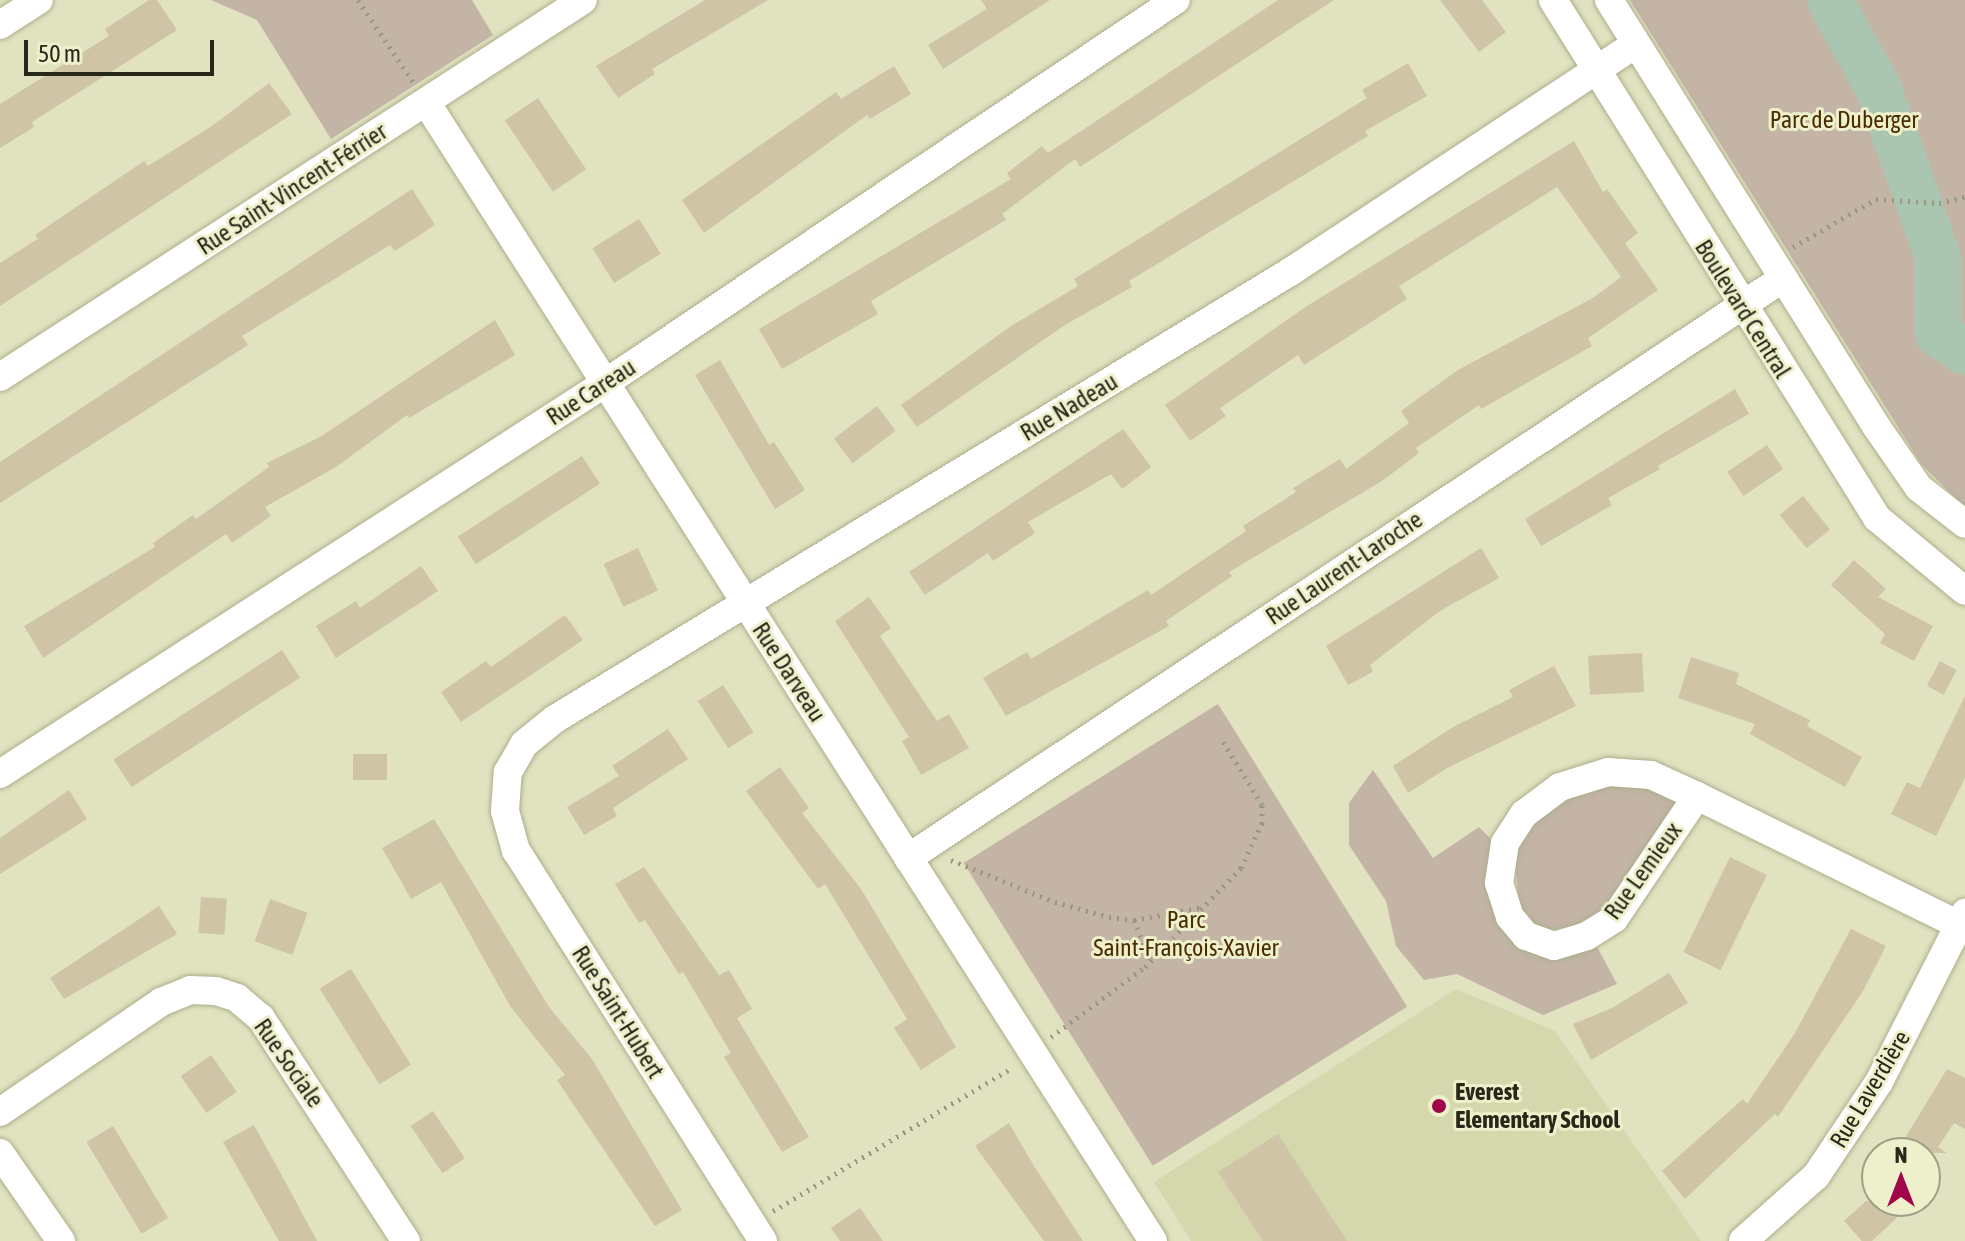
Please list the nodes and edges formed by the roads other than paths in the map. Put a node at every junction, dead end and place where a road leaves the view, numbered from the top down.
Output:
1 (39, 0) edge
2 (583, 0) edge
3 (1176, 0) edge
4 (1553, 0) edge
5 (1609, 0) edge
6 (0, 25) edge
7 (1636, 44) junction
8 (1595, 71) junction
9 (426, 102) junction
10 (1782, 266) junction
11 (1741, 306) junction
12 (0, 377) edge
13 (607, 382) junction
14 (1965, 524) edge
15 (1965, 591) edge
16 (746, 605) junction
17 (508, 772) joint
18 (0, 774) edge
19 (1697, 796) junction
20 (914, 855) junction
21 (1963, 922) edge
22 (0, 1112) edge
23 (0, 1153) edge
24 (758, 1232) edge
25 (61, 1241) edge
26 (406, 1241) edge
27 (1153, 1241) edge
28 (1743, 1241) edge

1 - 6 street
2 - 9 street, Rue Saint-Vincent-Férrier
3 - 13 street, Rue Careau
4 - 8 street, Boulevard Central
5 - 7 street, Boulevard Central
7 - 8 street, Rue Nadeau
7 - 10 street, Boulevard Central
8 - 11 street, Boulevard Central
8 - 16 street, Rue Nadeau
9 - 12 street, Rue Saint-Vincent-Férrier
9 - 13 street, Rue Darveau
10 - 11 street, Rue Laurent-Laroche
10 - 14 street, Boulevard Central
11 - 15 street, Boulevard Central
11 - 20 street, Rue Laurent-Laroche
13 - 16 street, Rue Darveau
13 - 18 street, Rue Careau
16 - 17 street, Rue Nadeau
16 - 20 street, Rue Darveau
17 - 24 street, Rue Saint-Hubert
19 - 19 street, Rue Lemieux
19 - 21 street, Rue Lemieux
20 - 27 street, Rue Darveau
21 - 28 street, Rue Laverdière
22 - 26 street, Rue Sociale
23 - 25 street

